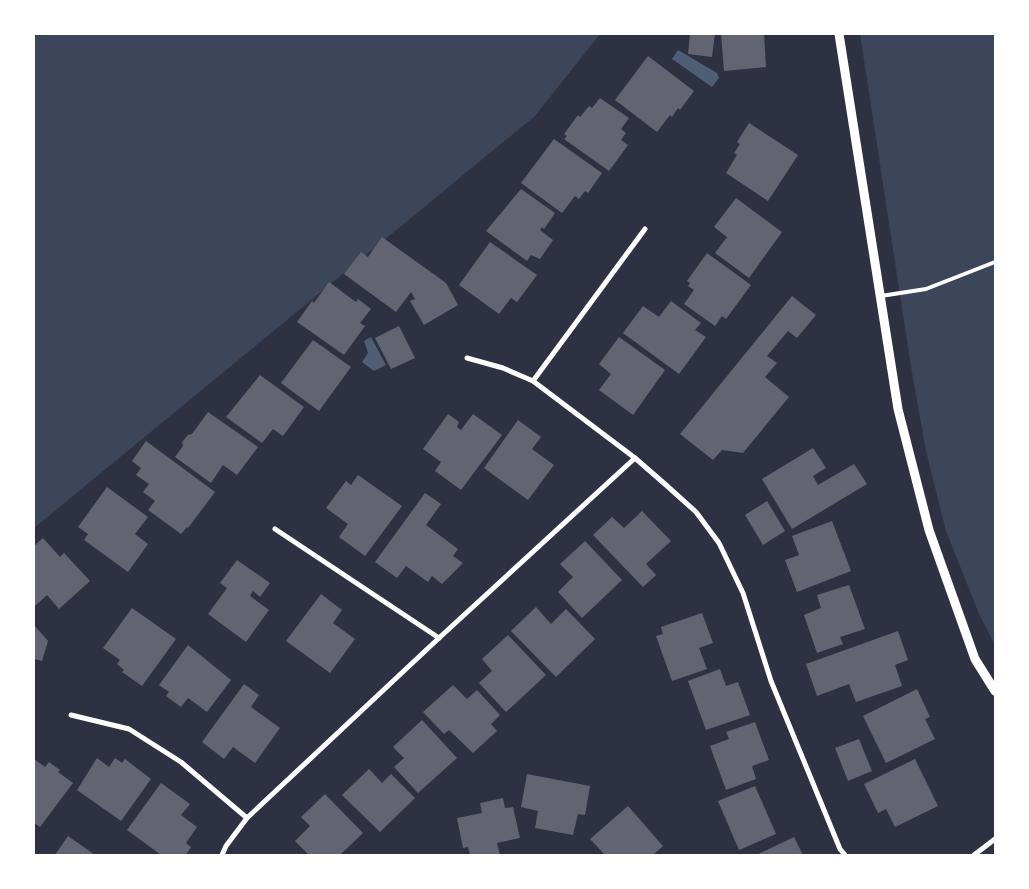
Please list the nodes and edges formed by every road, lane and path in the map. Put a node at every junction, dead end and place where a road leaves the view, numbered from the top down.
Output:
1 (839, 34) edge
2 (645, 228) dead end
3 (995, 262) edge
4 (881, 296) junction
5 (466, 358) dead end
6 (533, 381) junction
7 (636, 458) junction
8 (276, 529) dead end
9 (438, 638) junction
10 (995, 691) edge
11 (71, 715) dead end
12 (248, 818) junction
13 (995, 840) edge
14 (222, 855) edge
15 (845, 855) edge
16 (974, 855) edge

1 - 4 street
2 - 6 street
3 - 4 lane
4 - 10 street
5 - 6 street
6 - 7 street
7 - 9 street
7 - 15 street
8 - 9 street
9 - 12 street
11 - 12 street
12 - 14 street
13 - 16 street

